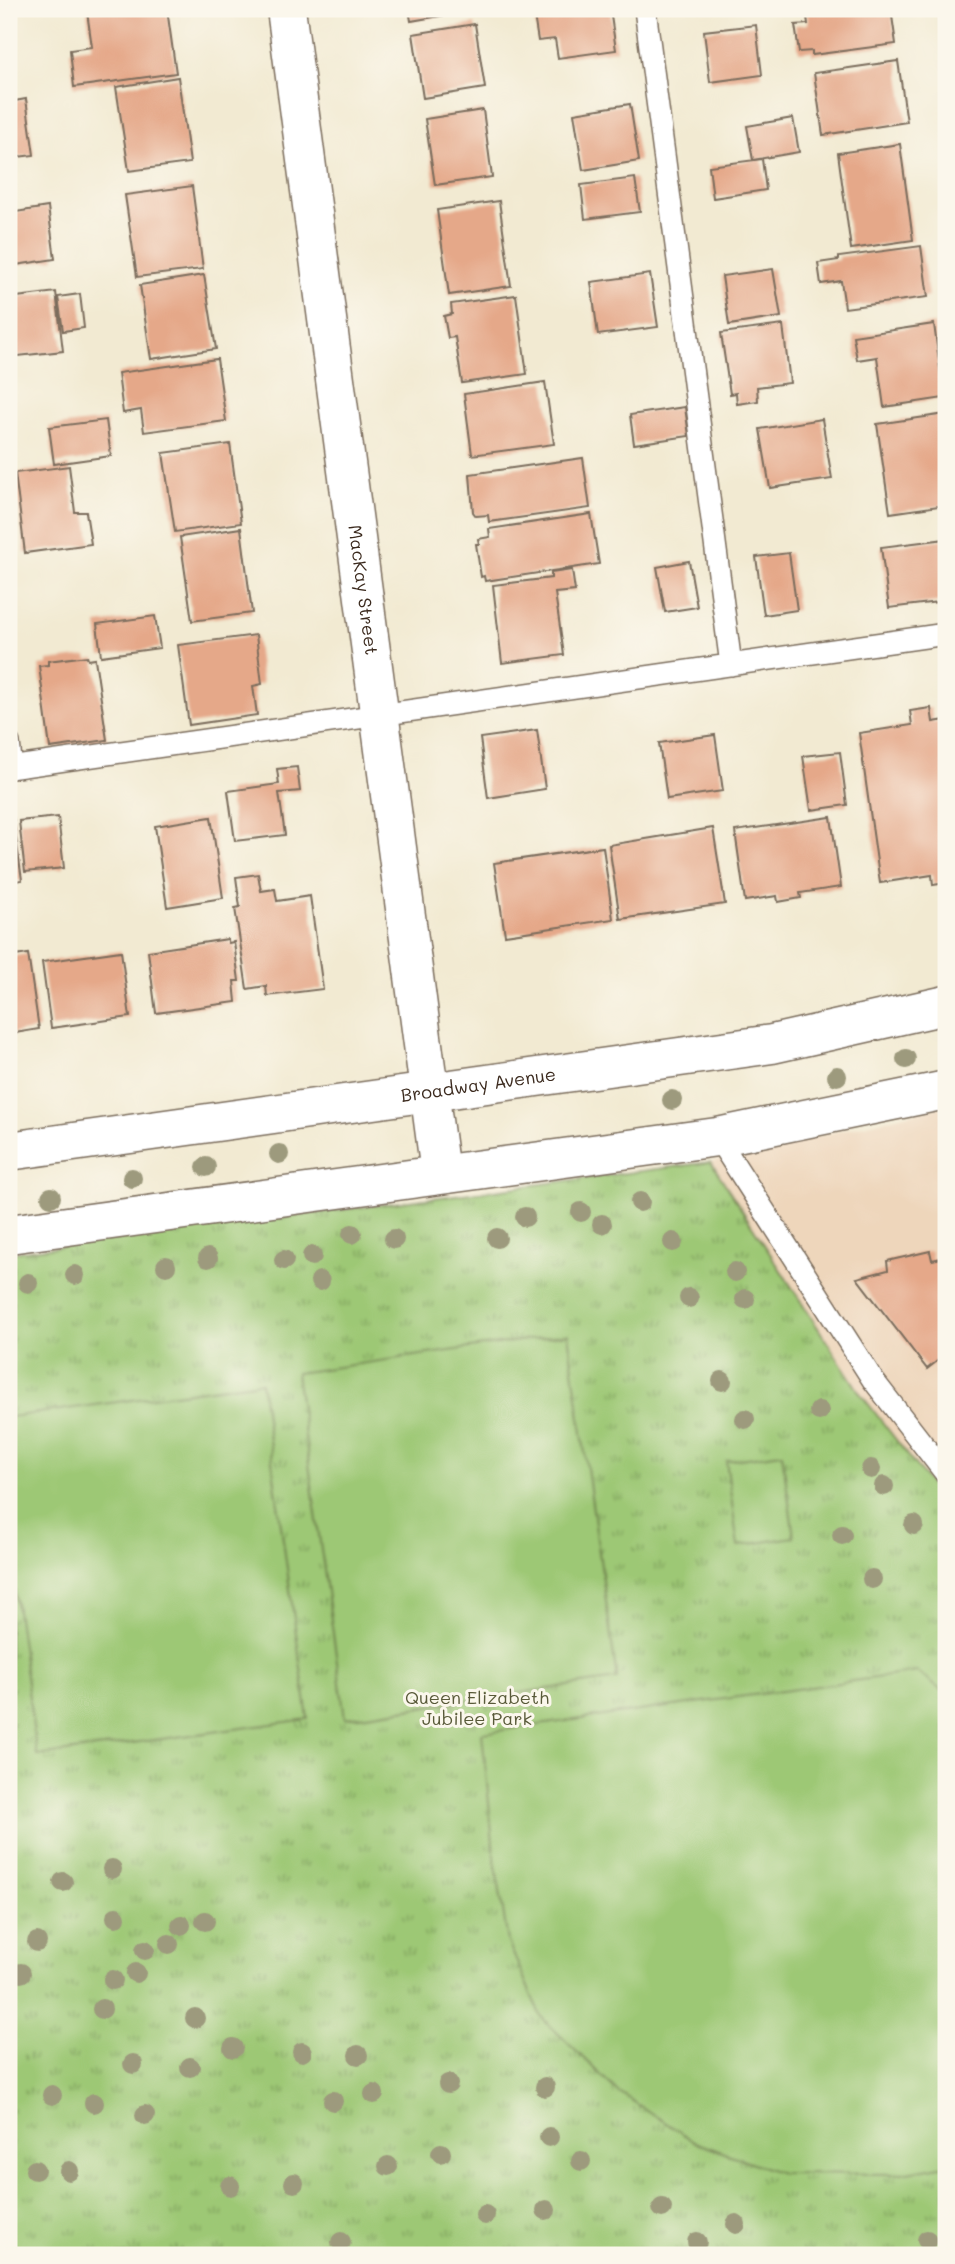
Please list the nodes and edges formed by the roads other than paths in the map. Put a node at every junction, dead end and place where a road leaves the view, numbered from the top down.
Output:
1 (286, 9) edge
2 (645, 9) edge
3 (946, 634) edge
4 (731, 665) junction
5 (382, 715) junction
6 (9, 743) edge
7 (10, 768) edge
8 (946, 1004) edge
9 (946, 1090) edge
10 (429, 1093) junction
11 (717, 1137) junction
12 (9, 1151) edge
13 (440, 1173) junction
14 (9, 1234) edge
15 (946, 1474) edge

1 - 5 street, MacKay Street
2 - 4 lane
3 - 4 lane
4 - 5 lane
5 - 7 lane
5 - 10 street, MacKay Street
6 - 7 lane
8 - 10 street, Broadway Avenue
9 - 11 street
10 - 12 street, Broadway Avenue
10 - 13 street, MacKay Street
11 - 13 street
11 - 15 lane
13 - 14 street

